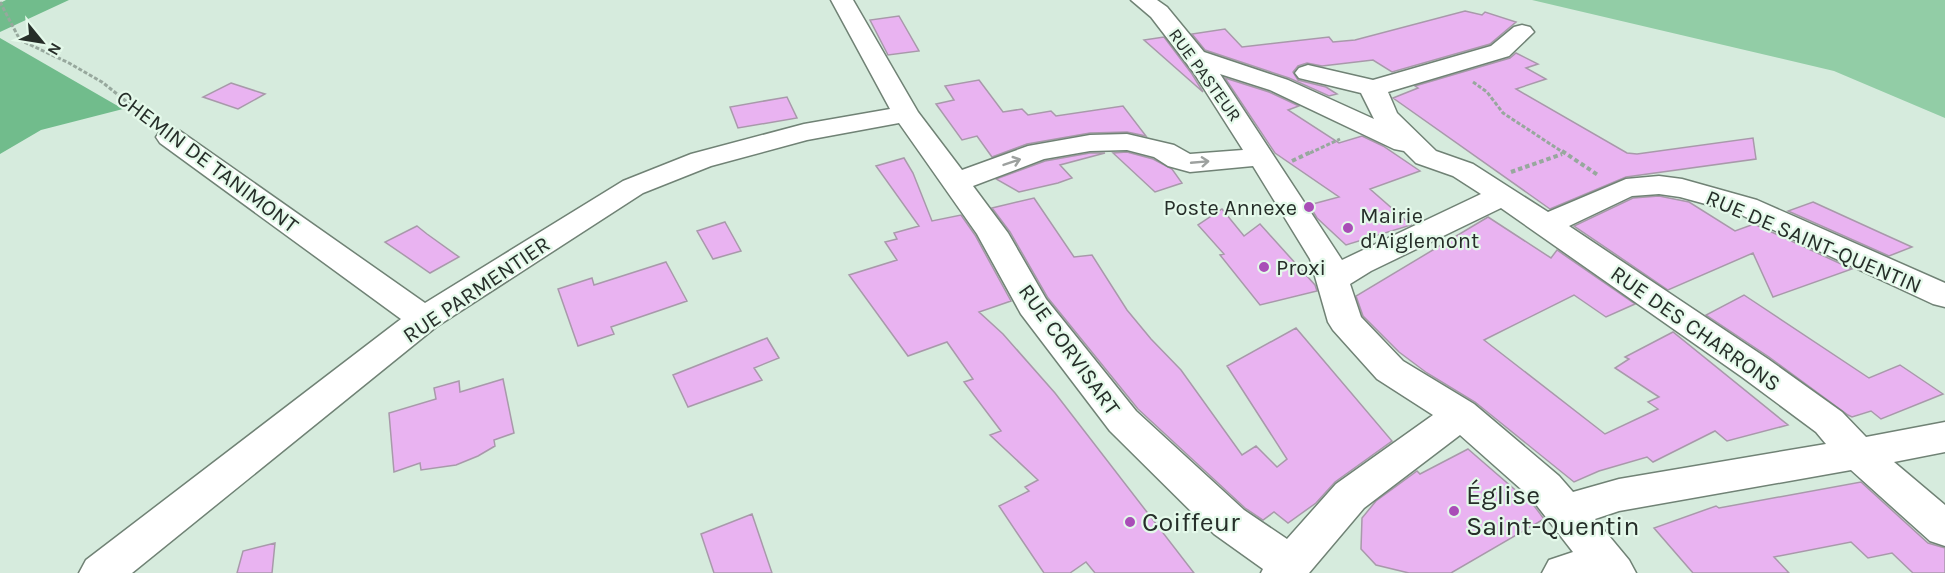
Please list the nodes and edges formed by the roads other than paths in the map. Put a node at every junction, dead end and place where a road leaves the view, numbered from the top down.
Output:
1 (842, 0) edge
2 (1142, 0) edge
3 (1522, 32) dead end
4 (1194, 57) junction
5 (1308, 73) dead end
6 (1374, 88) junction
7 (906, 114) junction
8 (170, 137) road end
9 (1426, 157) junction
10 (1265, 162) junction
11 (957, 182) junction
12 (1494, 189) junction
13 (1547, 224) junction
14 (1332, 281) junction
15 (1945, 296) edge
16 (424, 319) junction
17 (1461, 414) junction
18 (1945, 437) edge
19 (1858, 454) junction
20 (1567, 511) junction
21 (1945, 529) edge
22 (1286, 568) edge
23 (1610, 568) edge
24 (101, 573) edge
25 (1563, 573) edge

1 - 7 street, RUE CORVISART
2 - 4 street, RUE PASTEUR
3 - 6 street
4 - 9 street, RUE DES CHARRONS
4 - 10 street, RUE PASTEUR
5 - 6 street
6 - 9 street, RUE DES CHARRONS
7 - 11 street, RUE CORVISART
7 - 16 street, RUE PARMENTIER
8 - 16 street, CHEMIN DE TANIMONT
9 - 12 street, RUE DES CHARRONS
11 -> 10 street
10 - 14 street, RUE PASTEUR
11 - 22 street, RUE CORVISART
12 - 13 street, RUE DES CHARRONS
12 - 14 street
13 - 15 street, RUE DE SAINT-QUENTIN
13 - 19 street, RUE DES CHARRONS
14 - 17 street, RUE PASTEUR
16 - 24 street, RUE PARMENTIER
17 - 20 street, RUE PASTEUR
17 - 22 street
18 - 19 street
19 - 20 street
19 - 21 street, RUE DES CHARRONS
20 - 23 street, RUE PASTEUR
23 - 25 street

